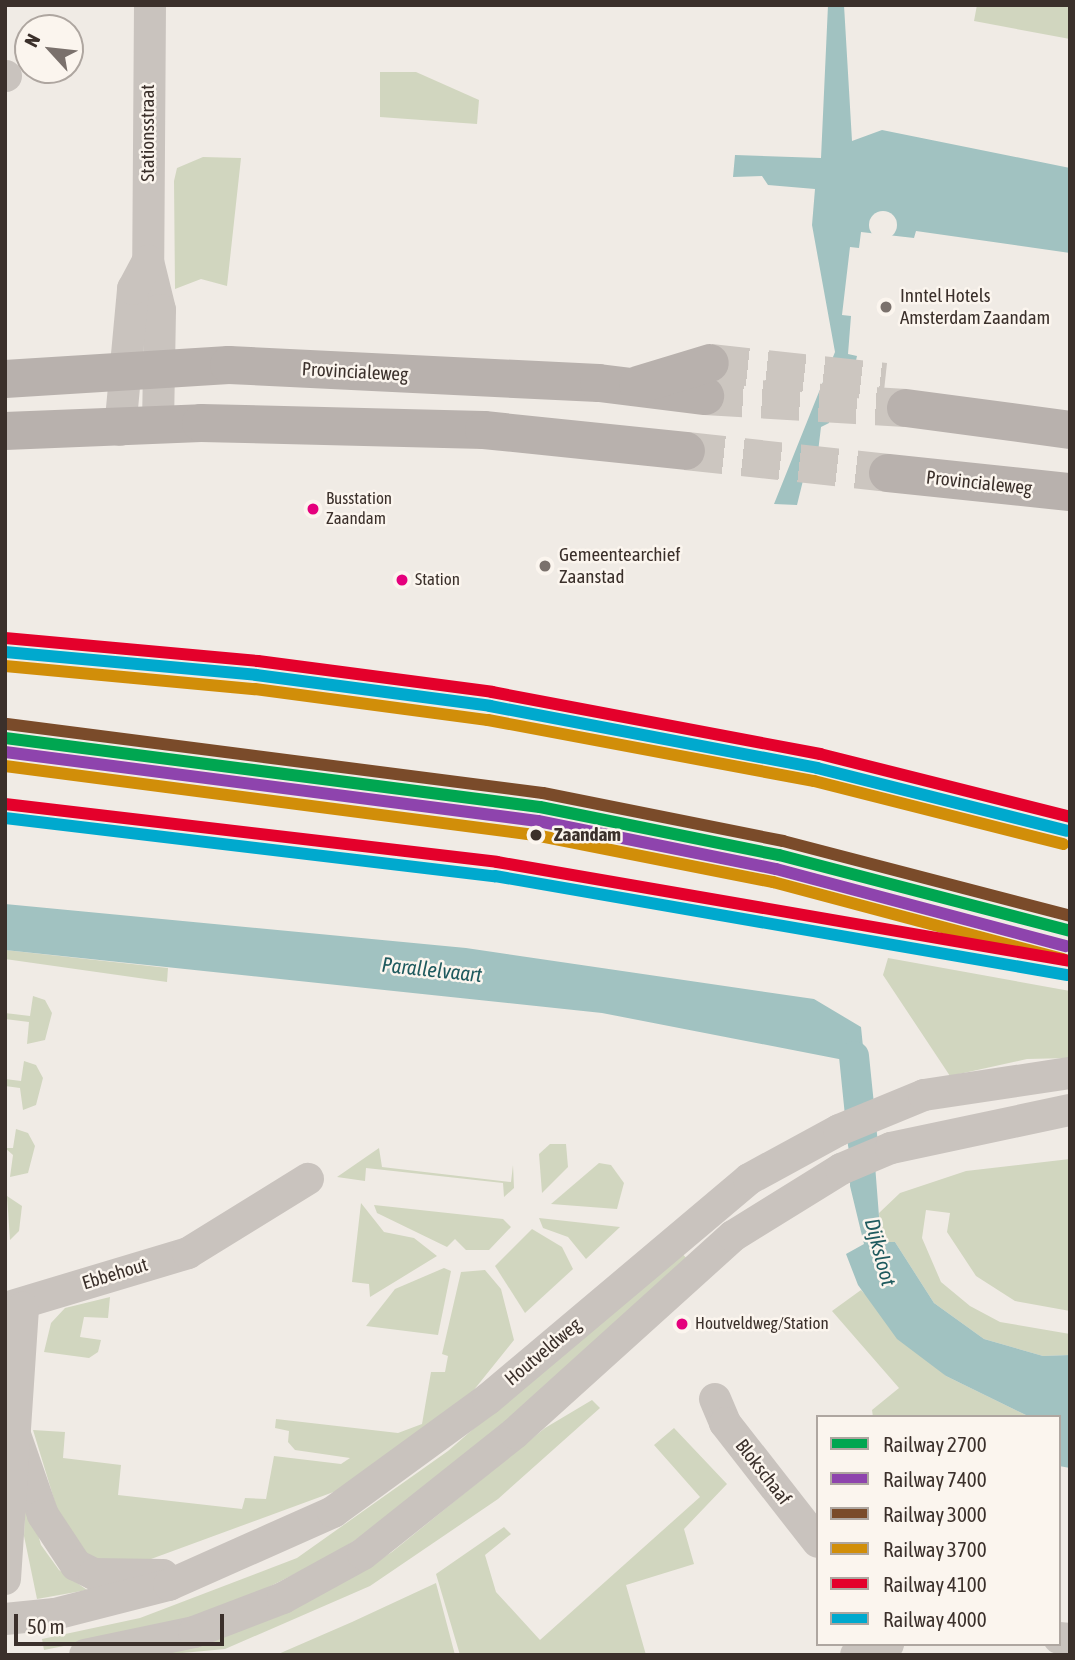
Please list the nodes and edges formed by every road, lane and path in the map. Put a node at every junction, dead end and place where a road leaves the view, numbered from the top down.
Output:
1 (150, 5) edge
2 (143, 370) junction
3 (5, 379) edge
4 (707, 379) tunnel mouth
5 (903, 396) tunnel mouth
6 (159, 427) junction
7 (120, 430) junction
8 (1070, 430) edge
9 (5, 431) edge
10 (686, 451) tunnel mouth
11 (888, 473) tunnel mouth
12 (1070, 492) edge
13 (1070, 1073) edge
14 (1070, 1110) edge
15 (308, 1179) dead end
16 (14, 1308) edge
17 (715, 1399) dead end
18 (8, 1439) edge
19 (816, 1539) edge
20 (209, 1569) junction
21 (5, 1578) edge
22 (5, 1619) edge
23 (85, 1655) edge

1 - 2 street, Stationsstraat
2 - 3 main road, Provincialeweg
2 - 4 main road, Provincialeweg
2 - 6 street, Stationsstraat
2 - 7 street, Stationsstraat
5 - 8 main road
6 - 7 main road
6 - 10 main road
7 - 9 main road
11 - 12 main road, Provincialeweg
13 - 20 street, Houtveldweg
14 - 23 street, Houtveldweg
15 - 16 street, Ebbehout
16 - 18 street, Ebbehout
17 - 19 street, Blokschaaf
18 - 20 street
18 - 21 street, Ebbehout
20 - 22 street, Houtveldweg

